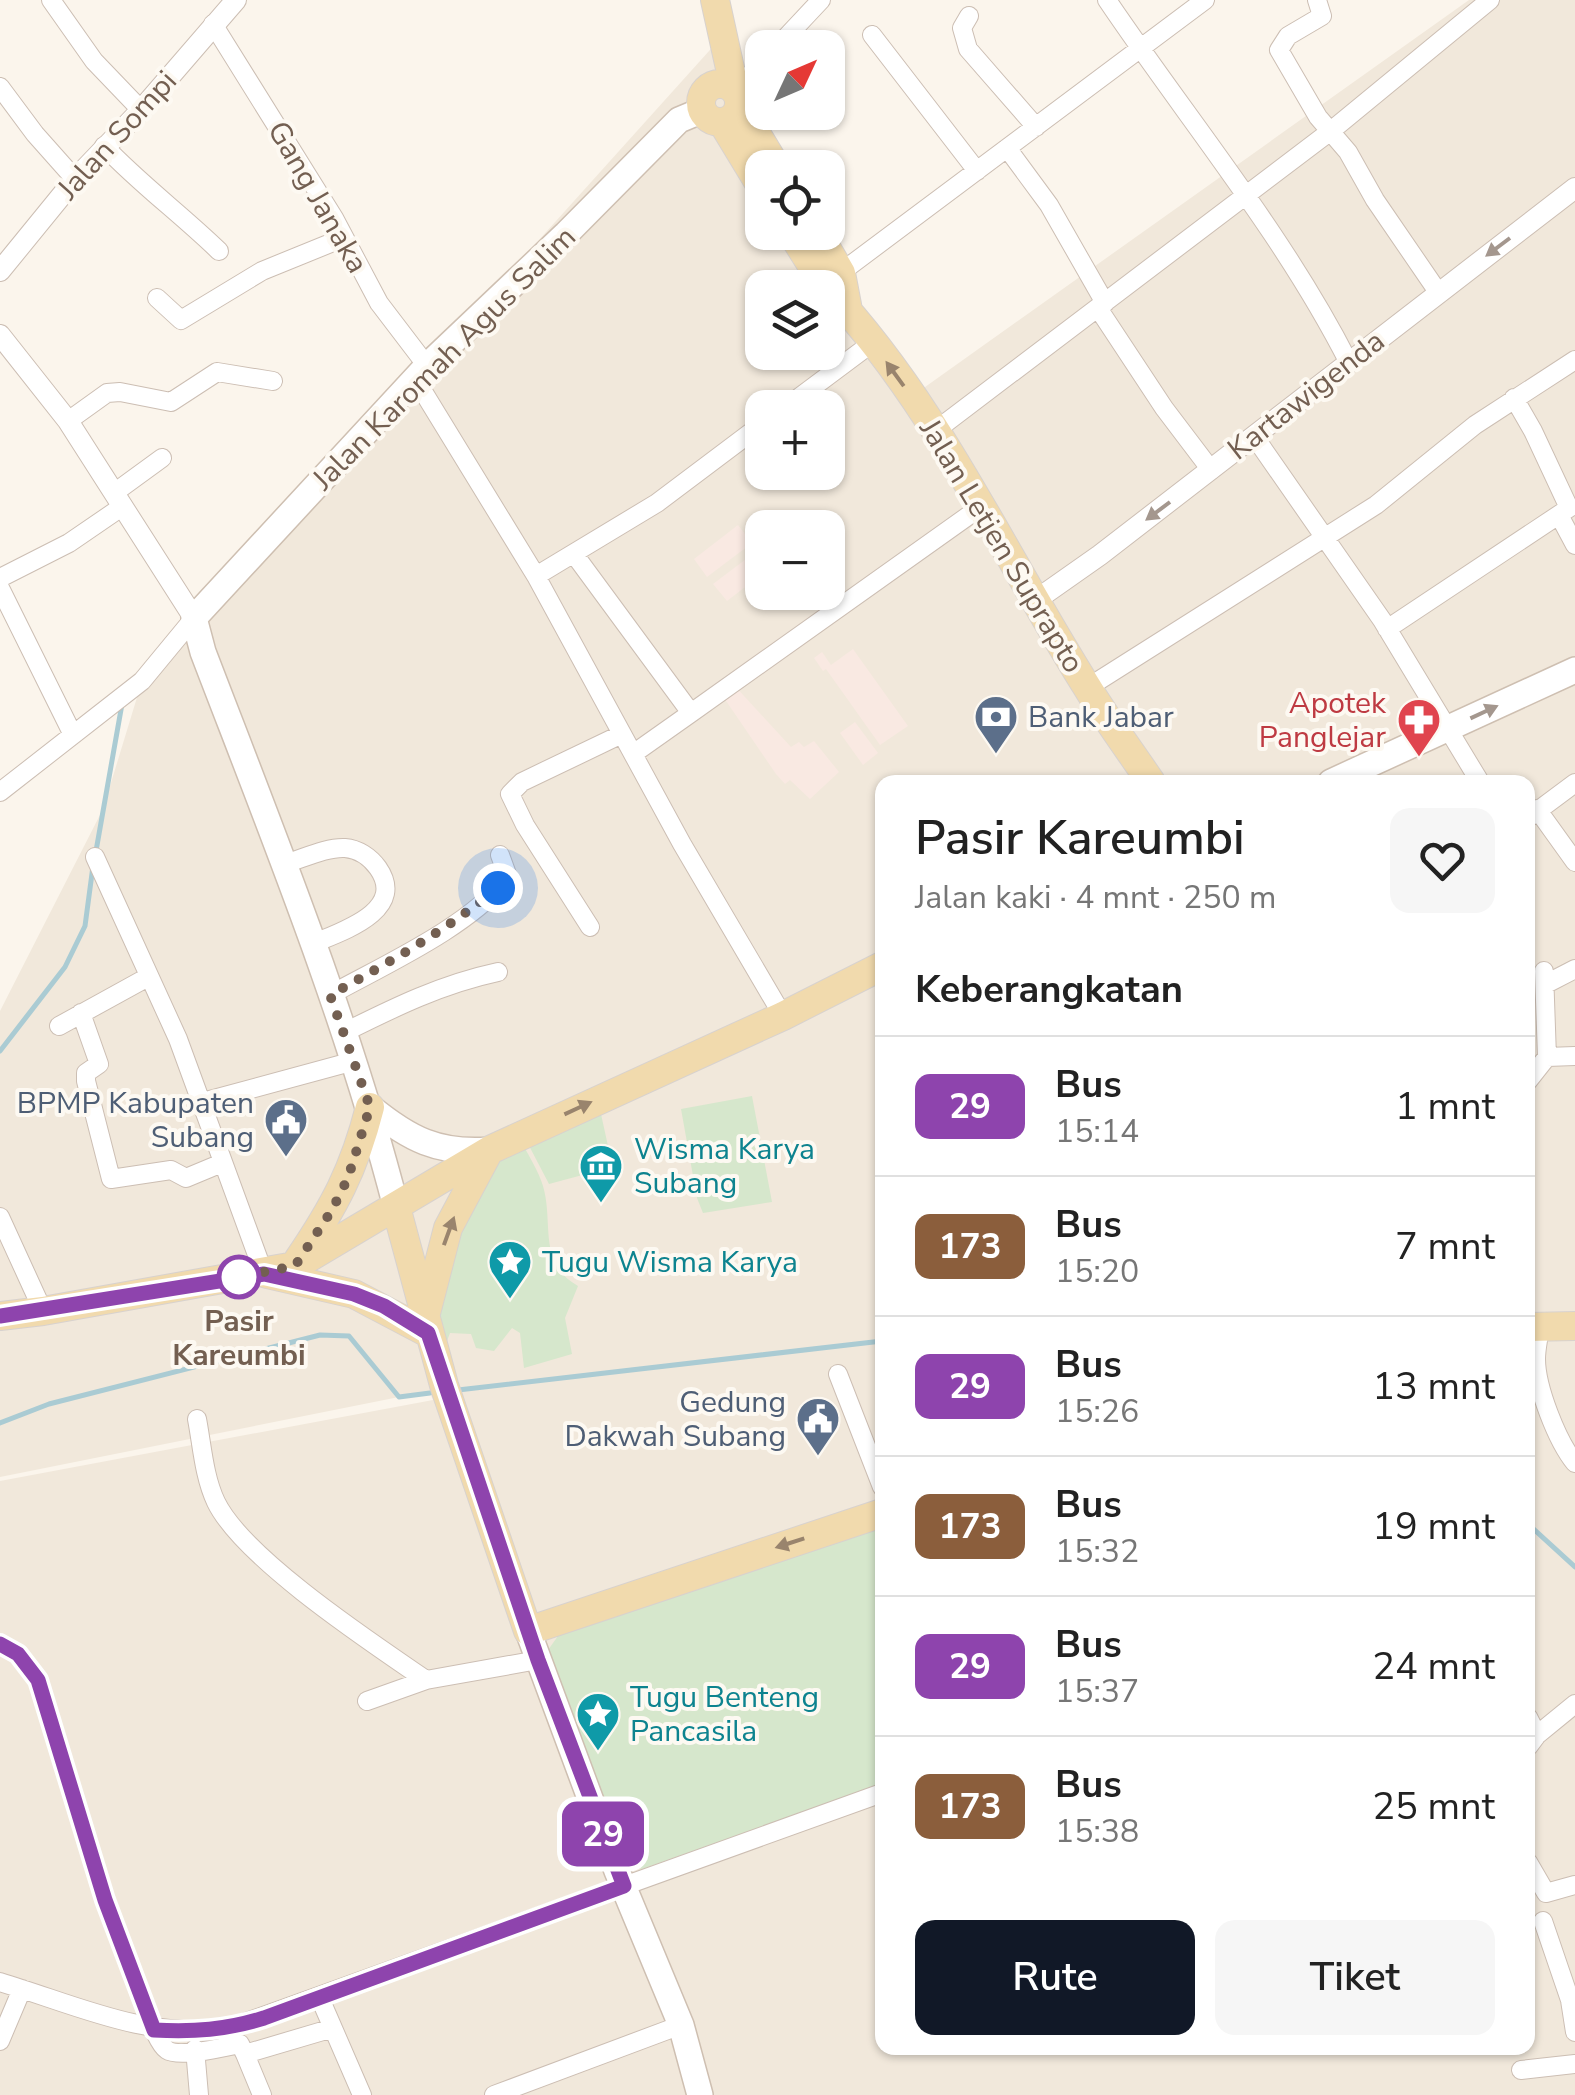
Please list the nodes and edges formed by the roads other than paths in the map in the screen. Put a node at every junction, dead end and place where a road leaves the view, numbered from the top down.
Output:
1 (50, 0) edge
2 (821, 0) edge
3 (1107, 0) edge
4 (1205, 0) edge
5 (1317, 0) edge
6 (1490, 0) edge
7 (222, 9) edge
8 (718, 13) edge
9 (969, 16) dead end
10 (793, 30) edge
11 (872, 35) dead end
12 (1140, 49) junction
13 (745, 79) edge
14 (0, 87) edge
15 (721, 104) junction
16 (141, 110) junction
17 (1036, 127) junction
18 (1332, 130) junction
19 (104, 146) junction
20 (1007, 148) junction
21 (761, 150) edge
22 (745, 153) edge
23 (977, 171) junction
24 (75, 179) junction
25 (1575, 188) edge
26 (1247, 196) junction
27 (343, 238) junction
28 (219, 251) dead end
29 (0, 271) edge
30 (845, 272) edge
31 (1438, 292) junction
32 (157, 298) dead end
33 (1102, 306) junction
34 (845, 307) edge
35 (0, 335) edge
36 (872, 342) junction
37 (1575, 360) edge
38 (1348, 361) junction
39 (422, 373) junction
40 (273, 381) dead end
41 (809, 390) edge
42 (1514, 398) junction
43 (68, 421) junction
44 (935, 432) junction
45 (1254, 436) junction
46 (745, 437) edge
47 (162, 458) dead end
48 (1211, 470) junction
49 (119, 499) junction
50 (982, 506) junction
51 (1559, 515) junction
52 (1325, 537) junction
53 (1575, 545) edge
54 (574, 554) junction
55 (536, 576) junction
56 (0, 578) edge
57 (0, 588) edge
58 (1036, 600) junction
59 (6, 618) edge
60 (194, 618) junction
61 (1387, 628) junction
62 (1575, 670) edge
63 (1087, 688) junction
64 (691, 713) junction
65 (1447, 729) junction
66 (622, 734) junction
67 (72, 735) junction
68 (632, 754) junction
69 (1146, 775) edge
70 (1347, 775) edge
71 (1476, 775) edge
72 (1575, 783) edge
73 (0, 792) edge
74 (1535, 812) edge
75 (1535, 817) edge
76 (500, 855) dead end
77 (95, 857) dead end
78 (1575, 862) edge
79 (284, 864) junction
80 (590, 928) dead end
81 (312, 944) junction
82 (1575, 969) edge
83 (875, 970) edge
84 (498, 972) dead end
85 (148, 977) junction
86 (330, 995) junction
87 (81, 1013) junction
88 (783, 1016) junction
89 (59, 1026) dead end
90 (344, 1032) junction
91 (1575, 1056) edge
92 (1547, 1057) junction
93 (354, 1061) junction
94 (1535, 1072) edge
95 (199, 1103) junction
96 (370, 1107) junction
97 (490, 1150) junction
98 (222, 1163) junction
99 (396, 1207) junction
100 (0, 1217) edge
101 (295, 1266) junction
102 (264, 1274) junction
103 (44, 1311) junction
104 (0, 1316) edge
105 (426, 1326) junction
106 (1575, 1326) edge
107 (1535, 1327) edge
108 (1535, 1342) edge
109 (838, 1374) dead end
110 (198, 1419) dead end
111 (1575, 1463) edge
112 (875, 1469) edge
113 (875, 1515) edge
114 (528, 1631) junction
115 (0, 1644) edge
116 (538, 1660) junction
117 (426, 1680) junction
118 (367, 1701) dead end
119 (1575, 1704) edge
120 (1535, 1738) edge
121 (875, 1796) edge
122 (1535, 1874) edge
123 (624, 1886) junction
124 (1575, 1886) edge
125 (1543, 1921) dead end
126 (0, 1982) edge
127 (22, 1988) junction
128 (319, 1996) junction
129 (681, 2026) junction
130 (333, 2028) junction
131 (154, 2030) junction
132 (1575, 2032) edge
133 (0, 2041) edge
134 (195, 2049) junction
135 (245, 2054) junction
136 (1575, 2064) edge
137 (1521, 2070) dead end
138 (200, 2095) edge
139 (262, 2095) edge
140 (362, 2095) edge
141 (494, 2095) edge
142 (700, 2095) edge

1 - 16 street
2 - 10 street
3 - 12 street
4 - 12 street
5 - 18 street
6 - 18 street
7 - 16 street, Jalan Sompi
7 - 27 street, Gang Janaka
8 - 15 main road
9 - 17 street
11 - 23 street
12 - 17 street
12 - 26 street
13 - 15 street
14 - 24 street
15 - 21 main road
15 - 22 main road
15 - 39 main road, Jalan Karomah Agus Salim
16 - 19 street, Jalan Sompi
17 - 20 street
18 - 26 street
18 - 31 street
19 - 24 street, Jalan Sompi
19 - 28 street
20 - 23 street
20 - 33 street
23 - 30 street
24 - 29 street, Jalan Sompi
25 -> 31 street, Kartawigenda
26 - 33 street
26 - 38 street
27 - 32 street
27 - 39 street, Gang Janaka
31 - 38 street, Kartawigenda
33 - 44 street
33 - 48 street
34 - 36 main road, Jalan Letjen Suprapto
35 - 43 street
36 - 41 street
44 -> 36 main road, Jalan Letjen Suprapto
37 - 42 street
38 - 45 street, Kartawigenda
39 - 55 street, Gang Janaka
39 - 60 main road, Jalan Karomah Agus Salim
40 - 43 street
42 - 51 street
42 - 52 street
43 - 49 street
44 - 50 main road, Jalan Letjen Suprapto
45 - 48 street, Kartawigenda
45 - 52 street
46 - 54 street
47 - 49 street
48 -> 58 street, Kartawigenda
49 - 56 street
49 - 60 street
50 - 58 main road, Jalan Letjen Suprapto
50 - 64 street
51 - 53 street
51 - 61 street
52 - 61 street
52 - 63 street
54 - 55 street
54 - 64 street
55 - 66 street, Gang Janaka
57 - 59 street
58 - 63 main road, Jalan Letjen Suprapto
59 - 67 street
60 - 67 street
60 - 79 main road
61 - 65 street
65 -> 62 main road
63 - 69 main road, Jalan Letjen Suprapto
64 - 68 street
65 - 70 main road
65 - 71 street
66 - 68 street, Gang Janaka
66 - 80 street
67 - 73 street
68 - 88 street, Gang Janaka
72 - 74 street
75 - 78 street
76 - 86 street
77 - 85 street
79 - 81 main road
79 - 81 street
81 - 86 main road
82 - 92 street
83 - 88 main road
84 - 90 street
85 - 87 street
85 - 95 street
86 - 90 main road
87 - 89 street
87 - 98 street
97 -> 88 main road
90 - 93 main road
91 - 92 street
92 - 94 street
93 - 95 street
93 - 96 main road
95 - 98 street
96 - 97 main road
96 - 99 main road
96 - 101 main road
97 - 99 main road
105 -> 97 main road
98 - 102 street
99 - 101 main road
99 - 105 main road
100 - 103 street
101 - 102 main road
102 - 103 main road
102 - 105 main road
103 - 104 main road
105 - 114 main road
106 - 107 main road
108 - 111 street
109 - 112 street
110 - 117 street
113 -> 114 main road
114 - 116 main road
115 - 131 street
116 - 117 street
116 - 123 main road
117 - 118 street
119 - 120 street
121 - 123 street
122 - 124 street
123 - 128 street
123 - 129 main road
125 - 132 street
126 - 127 street
127 - 131 street
127 - 133 street
128 - 130 street
128 - 131 street
129 - 141 street
129 - 142 main road
130 - 135 street
130 - 140 street
131 - 134 street
134 - 135 street
134 - 138 street
135 - 139 street
136 - 137 street

